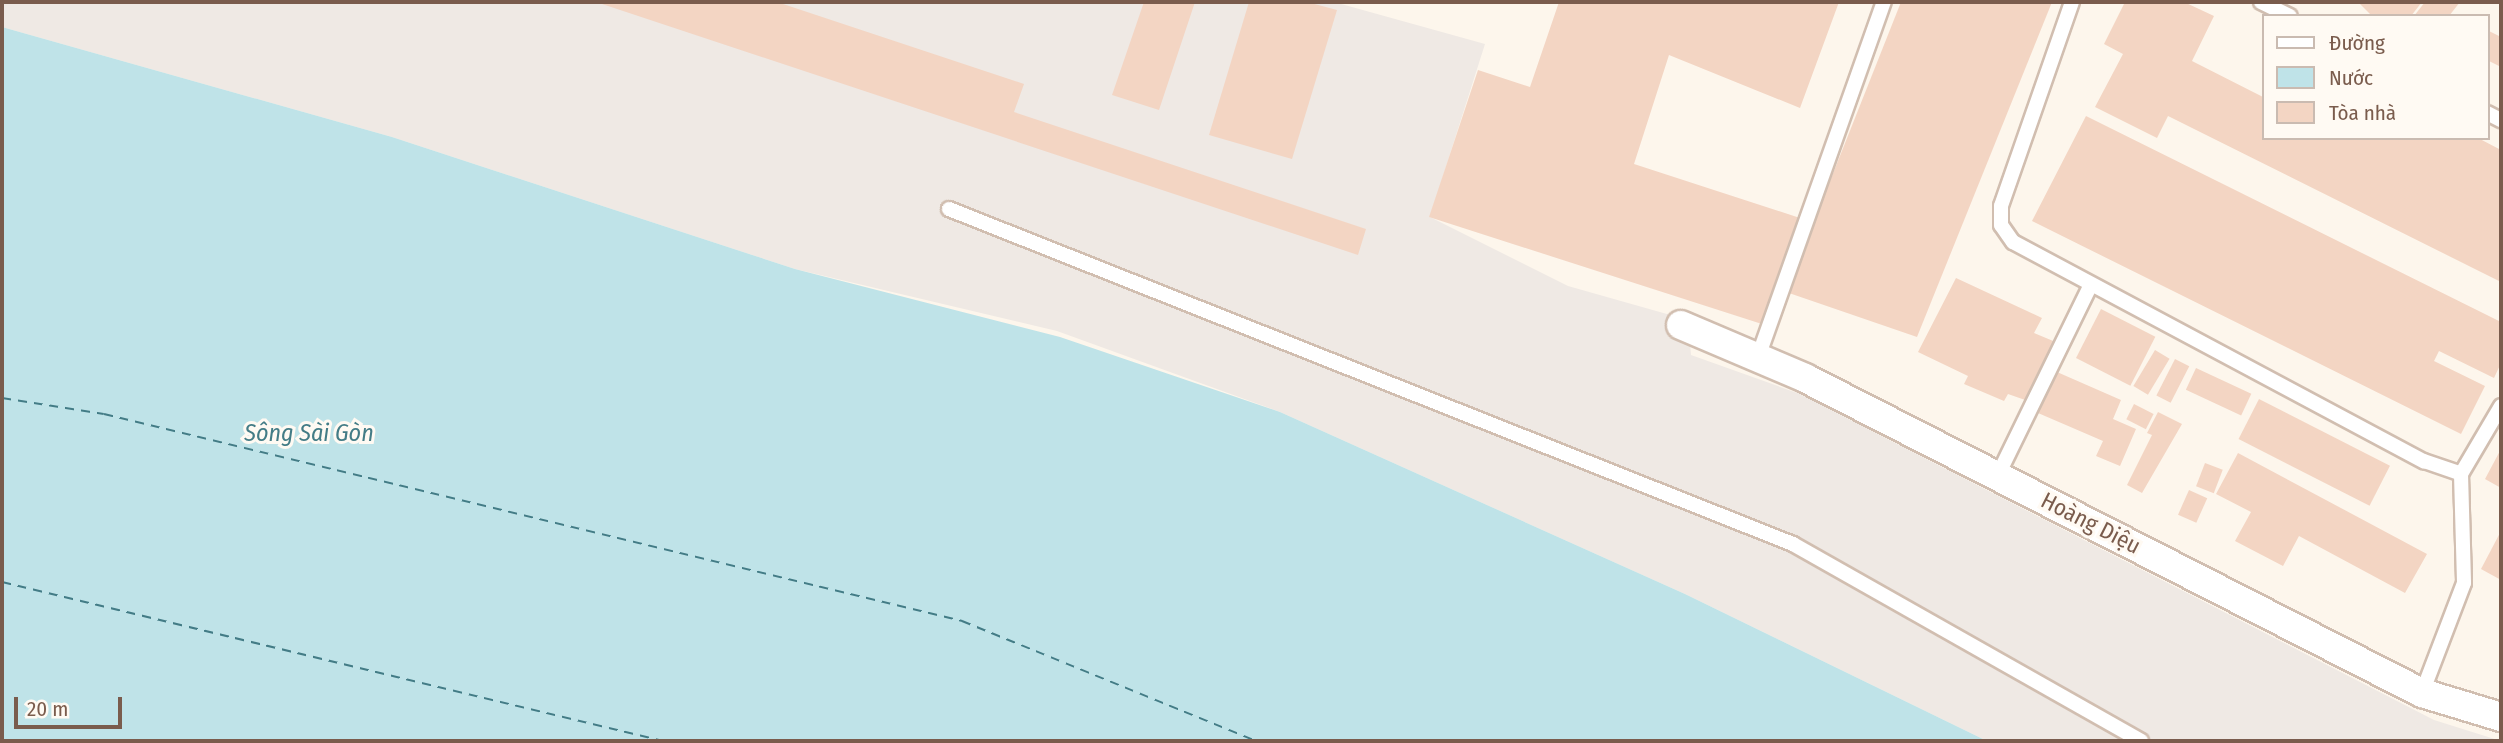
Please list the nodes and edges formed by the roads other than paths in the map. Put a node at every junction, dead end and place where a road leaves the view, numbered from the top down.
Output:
1 (1884, 2) edge
2 (2072, 2) edge
3 (2261, 2) edge
4 (2286, 14) edge
5 (949, 209) dead end
6 (2091, 284) junction
7 (1681, 325) dead end
8 (1758, 360) junction
9 (2501, 406) edge
10 (2461, 474) junction
11 (1998, 475) junction
12 (2422, 693) junction
13 (2501, 717) edge
14 (2141, 741) edge

1 - 8 lane
2 - 6 lane
3 - 4 lane
5 - 14 lane
6 - 10 lane
6 - 11 lane
7 - 8 street, Hoàng Diệu
8 - 11 street, Hoàng Diệu
9 - 10 lane
10 - 12 lane
11 - 12 street, Hoàng Diệu
12 - 13 street, Hoàng Diệu

